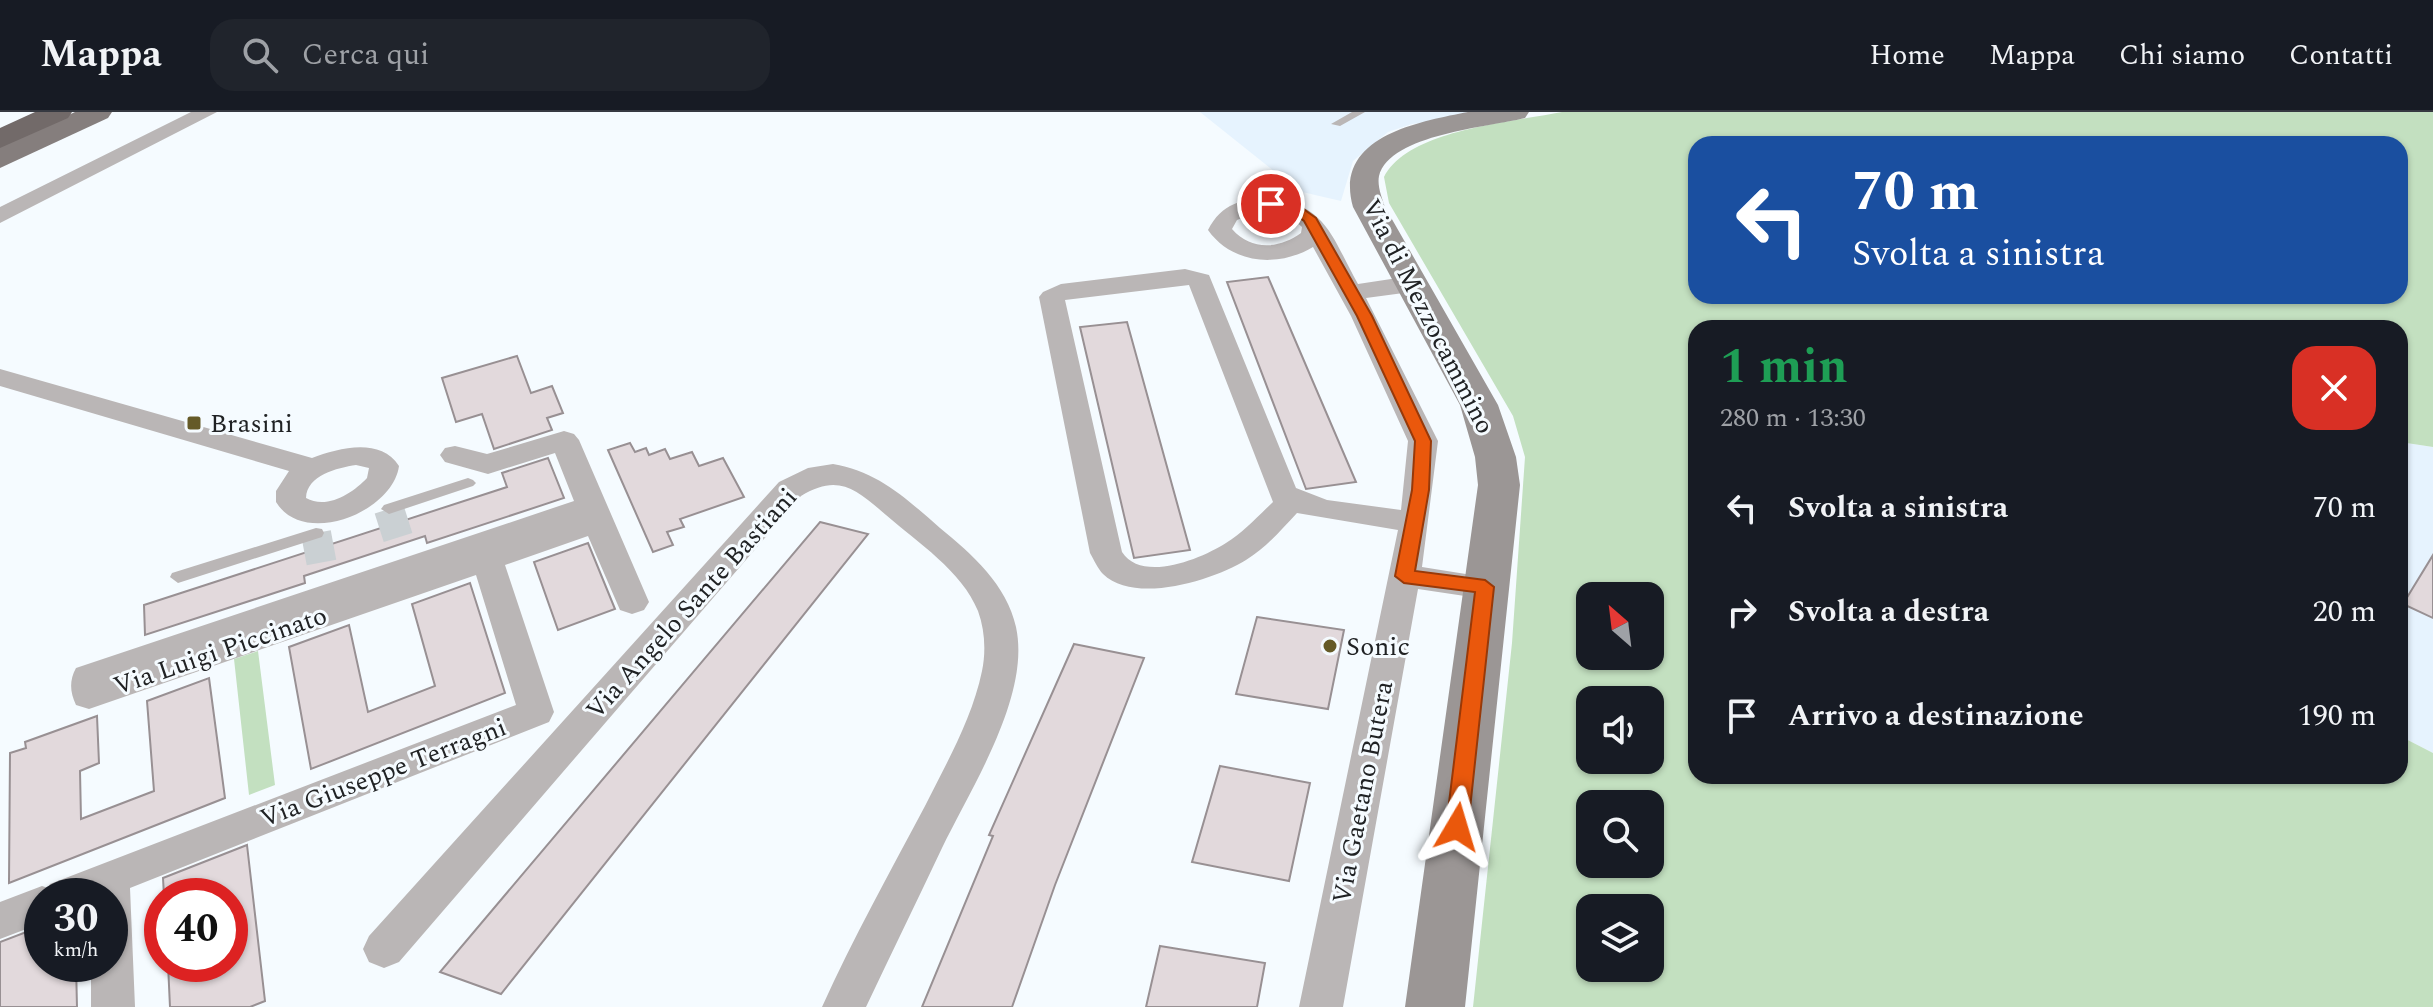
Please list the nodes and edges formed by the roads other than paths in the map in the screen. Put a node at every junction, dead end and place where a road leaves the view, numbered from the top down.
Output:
1 (32, 112) edge
2 (58, 112) edge
3 (98, 112) edge
4 (1360, 112) edge
5 (1515, 112) edge
6 (206, 113) edge
7 (1336, 124) dead end
8 (0, 126) edge
9 (0, 139) edge
10 (0, 159) edge
11 (0, 216) edge
12 (1314, 227) junction
13 (1270, 253) junction
14 (1346, 282) junction
15 (1411, 284) junction
16 (0, 377) edge
17 (455, 455) dead end
18 (314, 468) junction
19 (468, 483) dead end
20 (385, 495) junction
21 (1292, 501) junction
22 (595, 513) junction
23 (313, 522) junction
24 (1415, 522) junction
25 (485, 551) junction
26 (1404, 576) junction
27 (178, 577) dead end
28 (1485, 587) junction
29 (328, 594) junction
30 (632, 602) dead end
31 (226, 639) dead end
32 (536, 712) junction
33 (580, 726) junction
34 (110, 878) edge
35 (24, 911) edge
36 (0, 921) edge
37 (384, 949) dead end
38 (112, 982) edge
39 (113, 1007) edge
40 (844, 1007) edge
41 (1321, 1007) edge
42 (1435, 1007) edge

1 - 8 highway
2 - 9 highway
3 - 10 main road
4 - 7 lane
5 - 15 street, Via di Mezzocammino
6 - 11 street
12 - 13 street
12 - 13 street
12 - 14 street, Via Gaetano Butera
13 - 14 street
14 - 15 street
14 - 24 street, Via Gaetano Butera
15 - 28 street, Via di Mezzocammino
16 - 18 street
17 - 22 street
18 - 20 street
18 - 23 street
19 - 20 lane
20 - 23 street
21 - 21 street
21 - 24 street
22 - 25 street, Via Luigi Piccinato
22 - 30 street
23 - 27 lane
24 - 26 street, Via Gaetano Butera
25 - 29 street, Via Luigi Piccinato
25 - 29 street, Via Luigi Piccinato
25 - 32 street, Via Giuseppe Terragni
26 - 28 street
26 - 41 street, Via Gaetano Butera
28 - 42 street, Via di Mezzocammino
29 - 31 street, Via Luigi Piccinato
32 - 33 street
32 - 34 street, Via Giuseppe Terragni
33 - 37 street, Via Angelo Sante Bastiani
33 - 40 street, Via Angelo Sante Bastiani
35 - 36 street
38 - 39 street

